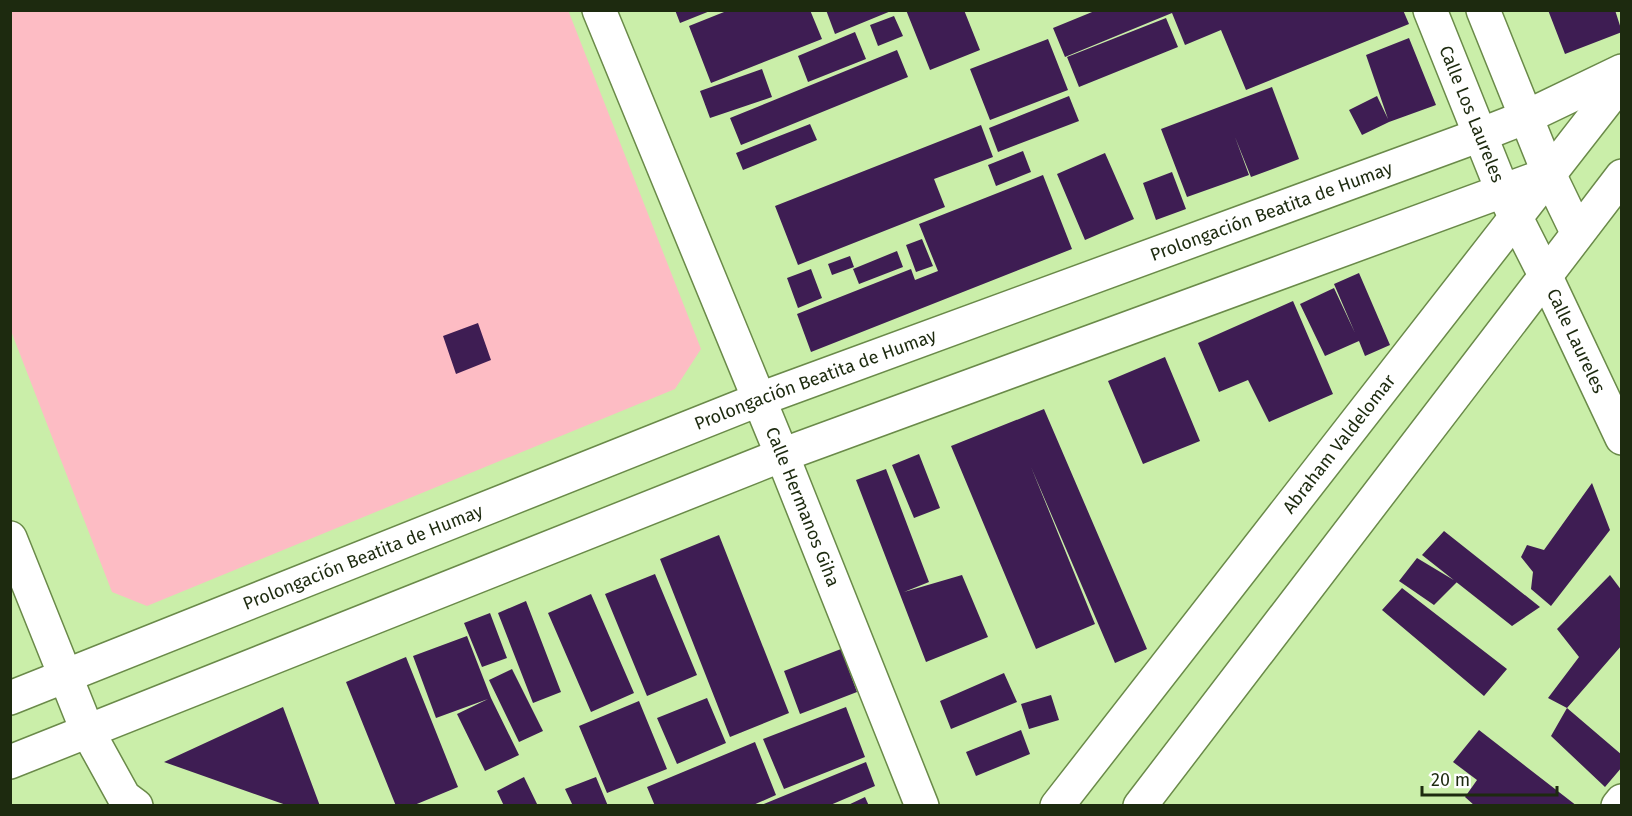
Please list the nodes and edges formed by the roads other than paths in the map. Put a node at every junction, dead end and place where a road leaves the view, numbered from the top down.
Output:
1 (599, 10) edge
2 (1430, 10) edge
3 (1483, 10) edge
4 (1622, 71) edge
5 (1622, 81) edge
6 (1526, 117) junction
7 (1480, 135) junction
8 (1548, 174) junction
9 (1622, 176) edge
10 (1509, 205) junction
11 (1577, 232) junction
12 (1545, 275) junction
13 (760, 399) junction
14 (1622, 438) edge
15 (782, 455) junction
16 (10, 538) edge
17 (65, 676) junction
18 (10, 698) edge
19 (87, 730) junction
20 (10, 762) edge
21 (1622, 801) edge
22 (136, 806) edge
23 (922, 806) edge
24 (1057, 806) edge
25 (1140, 806) edge
26 (1618, 806) edge

1 - 13 street, Calle Hermanos Giha
2 - 7 street, Calle Los Laureles
3 - 6 street
4 - 6 street, Prolongación Beatita de Humay
5 - 8 street, Abraham Valdelomar
6 - 7 street, Prolongación Beatita de Humay
6 - 8 street
7 - 10 street, Calle Los Laureles
7 - 13 street, Prolongación Beatita de Humay
8 - 10 street, Abraham Valdelomar
8 - 11 street
9 - 11 street
10 - 12 street, Calle Los Laureles
10 - 15 street
10 - 24 street, Abraham Valdelomar
11 - 12 street
12 - 14 street, Calle Laureles
12 - 25 street
13 - 15 street, Calle Hermanos Giha
13 - 17 street, Prolongación Beatita de Humay
15 - 19 street
15 - 23 street, Calle Hermanos Giha
16 - 17 street
17 - 18 street, Prolongación Beatita de Humay
17 - 19 street
19 - 20 street
19 - 22 street
21 - 26 street

